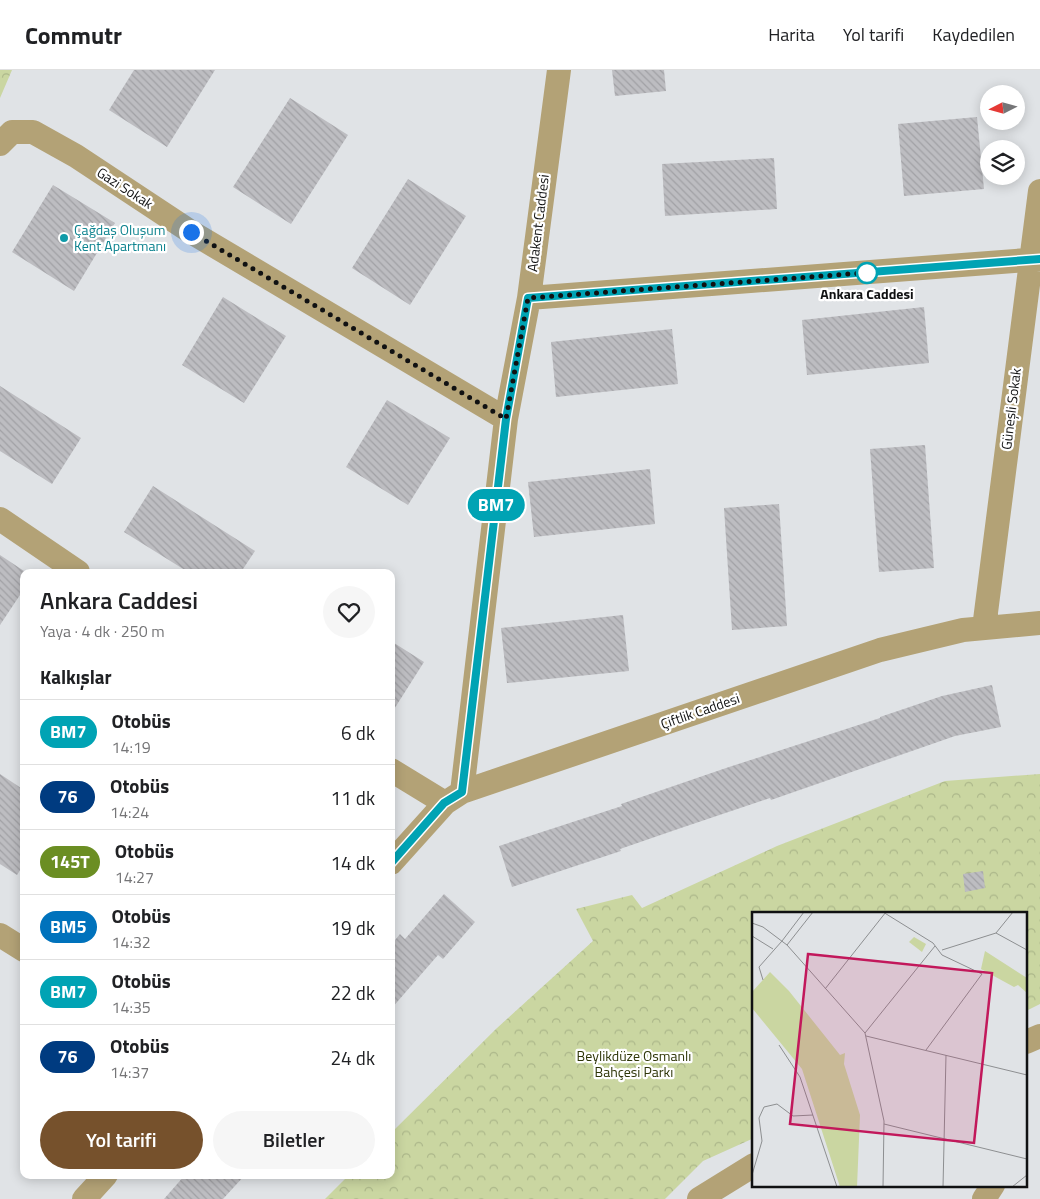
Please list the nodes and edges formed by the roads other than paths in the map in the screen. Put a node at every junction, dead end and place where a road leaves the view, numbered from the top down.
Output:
1 (558, 70) edge
2 (0, 144) edge
3 (1040, 191) edge
4 (1035, 260) edge
5 (528, 298) junction
6 (506, 419) junction
7 (0, 519) edge
8 (74, 569) edge
9 (1040, 623) edge
10 (984, 628) junction
11 (395, 772) edge
12 (453, 797) junction
13 (395, 858) edge
14 (0, 935) edge
15 (20, 948) edge
16 (1040, 1036) edge
17 (1028, 1041) edge
18 (752, 1166) edge
19 (102, 1179) edge
20 (992, 1186) edge
21 (84, 1199) edge
22 (699, 1199) edge
23 (984, 1199) edge

1 - 5 street, Adakent Caddesi
2 - 6 street, Gazi Sokak
3 - 4 street, Güneşli Sokak
4 - 5 street
4 - 10 street, Güneşli Sokak
5 - 6 street, Adakent Caddesi
6 - 12 street, Adakent Caddesi
7 - 8 street
9 - 10 street, Çiftlik Caddesi
10 - 12 street, Çiftlik Caddesi
11 - 12 street
12 - 13 street, Çiftlik Caddesi
14 - 15 street
16 - 17 street
18 - 22 street
19 - 21 street
20 - 23 street

